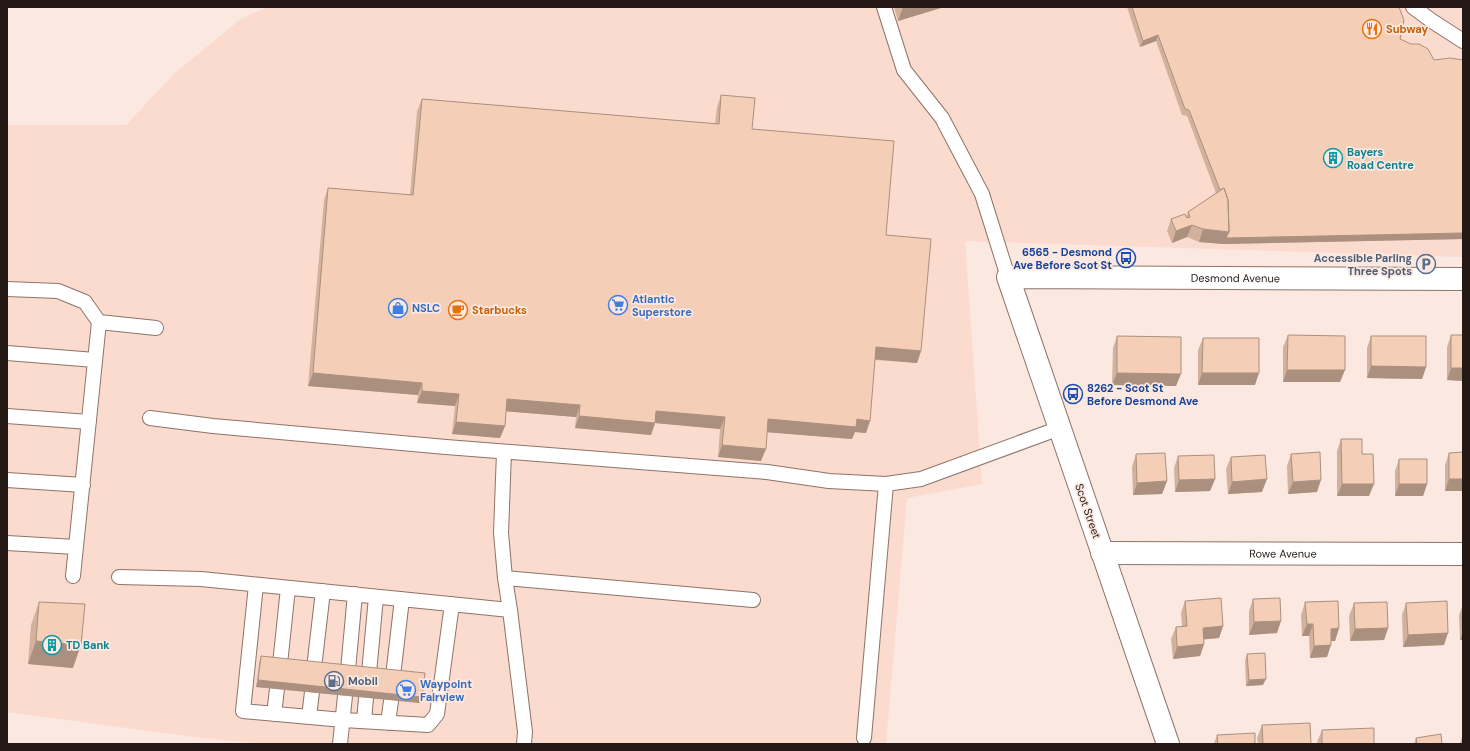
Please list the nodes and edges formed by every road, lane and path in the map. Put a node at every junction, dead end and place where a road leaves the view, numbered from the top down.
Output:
1 (884, 7) edge
2 (1413, 7) edge
3 (1463, 41) edge
4 (1008, 277) junction
5 (1463, 279) edge
6 (7, 289) edge
7 (99, 322) junction
8 (156, 328) dead end
9 (7, 353) edge
10 (95, 360) junction
11 (7, 416) edge
12 (150, 418) dead end
13 (89, 422) junction
14 (1060, 428) junction
15 (504, 452) junction
16 (7, 480) edge
17 (886, 484) junction
18 (83, 485) junction
19 (7, 543) edge
20 (76, 547) junction
21 (1102, 553) junction
22 (1463, 554) edge
23 (73, 576) dead end
24 (118, 577) dead end
25 (505, 578) junction
26 (256, 585) junction
27 (288, 588) junction
28 (323, 591) junction
29 (355, 594) junction
30 (376, 597) junction
31 (402, 599) junction
32 (754, 600) dead end
33 (452, 604) junction
34 (510, 610) junction
35 (280, 664) edge
36 (314, 668) edge
37 (348, 670) edge
38 (369, 673) edge
39 (393, 676) edge
40 (277, 689) edge
41 (312, 692) edge
42 (345, 696) edge
43 (366, 698) edge
44 (391, 701) edge
45 (274, 714) junction
46 (309, 717) junction
47 (343, 720) junction
48 (364, 721) junction
49 (388, 723) junction
50 (864, 738) dead end
51 (340, 744) edge
52 (524, 744) edge
53 (1168, 744) edge

1 - 4 lane
2 - 3 lane
4 - 5 street, Desmond Avenue
4 - 14 street, Scot Street
6 - 7 lane
7 - 8 lane
7 - 10 lane
9 - 10 lane
10 - 13 lane
11 - 13 lane
12 - 15 lane
13 - 18 lane
14 - 17 lane
14 - 21 street, Scot Street
15 - 17 lane
15 - 25 lane
16 - 18 lane
17 - 50 lane
18 - 20 lane
19 - 20 lane
20 - 23 lane
21 - 22 street, Rowe Avenue
21 - 53 street, Scot Street
24 - 26 lane
25 - 32 lane
25 - 34 lane
26 - 27 lane
26 - 45 lane
27 - 28 lane
27 - 35 lane
28 - 29 lane
28 - 36 lane
29 - 30 lane
29 - 37 lane
30 - 31 lane
30 - 38 lane
31 - 33 lane
31 - 39 lane
33 - 34 lane
33 - 49 lane
34 - 52 lane
40 - 45 lane
41 - 46 lane
42 - 47 lane
43 - 48 lane
44 - 49 lane
45 - 46 lane
46 - 47 lane
47 - 48 lane
47 - 51 lane
48 - 49 lane

